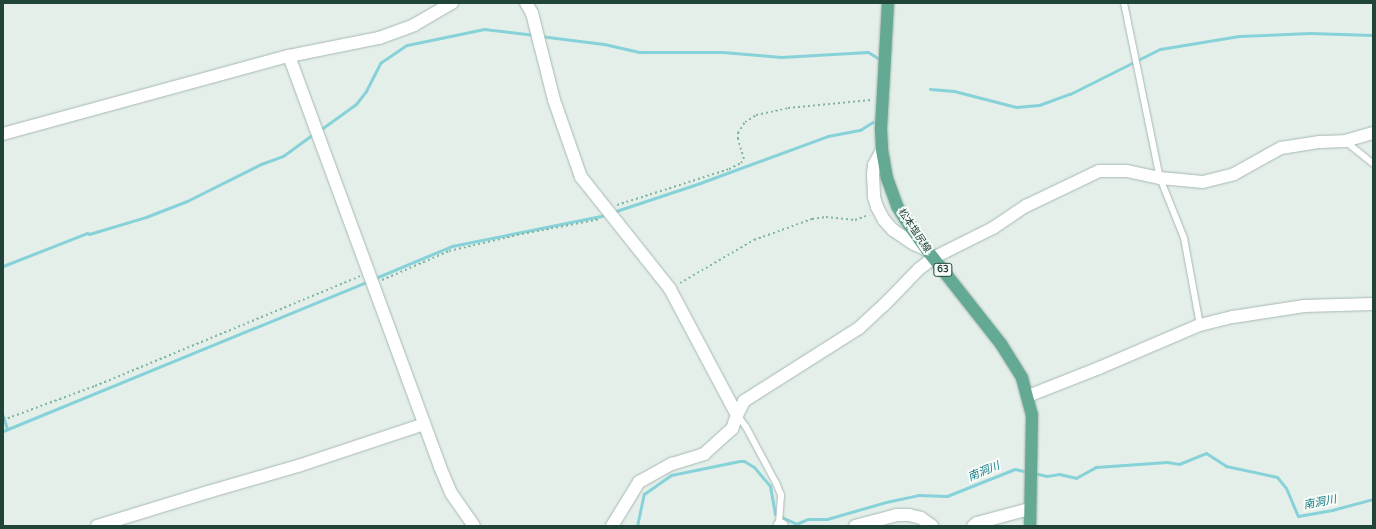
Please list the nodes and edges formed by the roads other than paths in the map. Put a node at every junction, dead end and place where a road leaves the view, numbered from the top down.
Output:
1 (452, 3) edge
2 (526, 3) edge
3 (888, 3) edge
4 (1124, 3) edge
5 (289, 56) junction
6 (1373, 133) edge
7 (3, 134) edge
8 (1346, 141) junction
9 (882, 150) junction
10 (1373, 164) edge
11 (1160, 178) junction
12 (930, 254) junction
13 (1373, 304) edge
14 (1200, 325) junction
15 (1028, 396) junction
16 (737, 414) junction
17 (424, 424) junction
18 (1030, 509) junction
19 (882, 523) edge
20 (97, 526) edge
21 (474, 526) edge
22 (612, 526) edge
23 (780, 526) edge
24 (855, 526) edge
25 (932, 526) edge
26 (973, 526) edge
27 (1030, 526) edge

1 - 5 street
2 - 16 street
3 - 9 main road, 松本塩尻線 / 63
4 - 11 lane
5 - 7 street
5 - 17 street
6 - 8 street
8 - 10 lane
8 - 11 street
9 - 12 main road, 松本塩尻線 / 63
9 - 12 street
11 - 12 street
11 - 14 lane
12 - 15 main road, 松本塩尻線 / 63
12 - 16 street
13 - 14 street
14 - 15 street
15 - 18 main road, 松本塩尻線 / 63
16 - 22 street
16 - 23 lane
17 - 20 street
17 - 21 street
18 - 26 street
18 - 27 main road, 松本塩尻線 / 63
19 - 24 street
19 - 25 street

